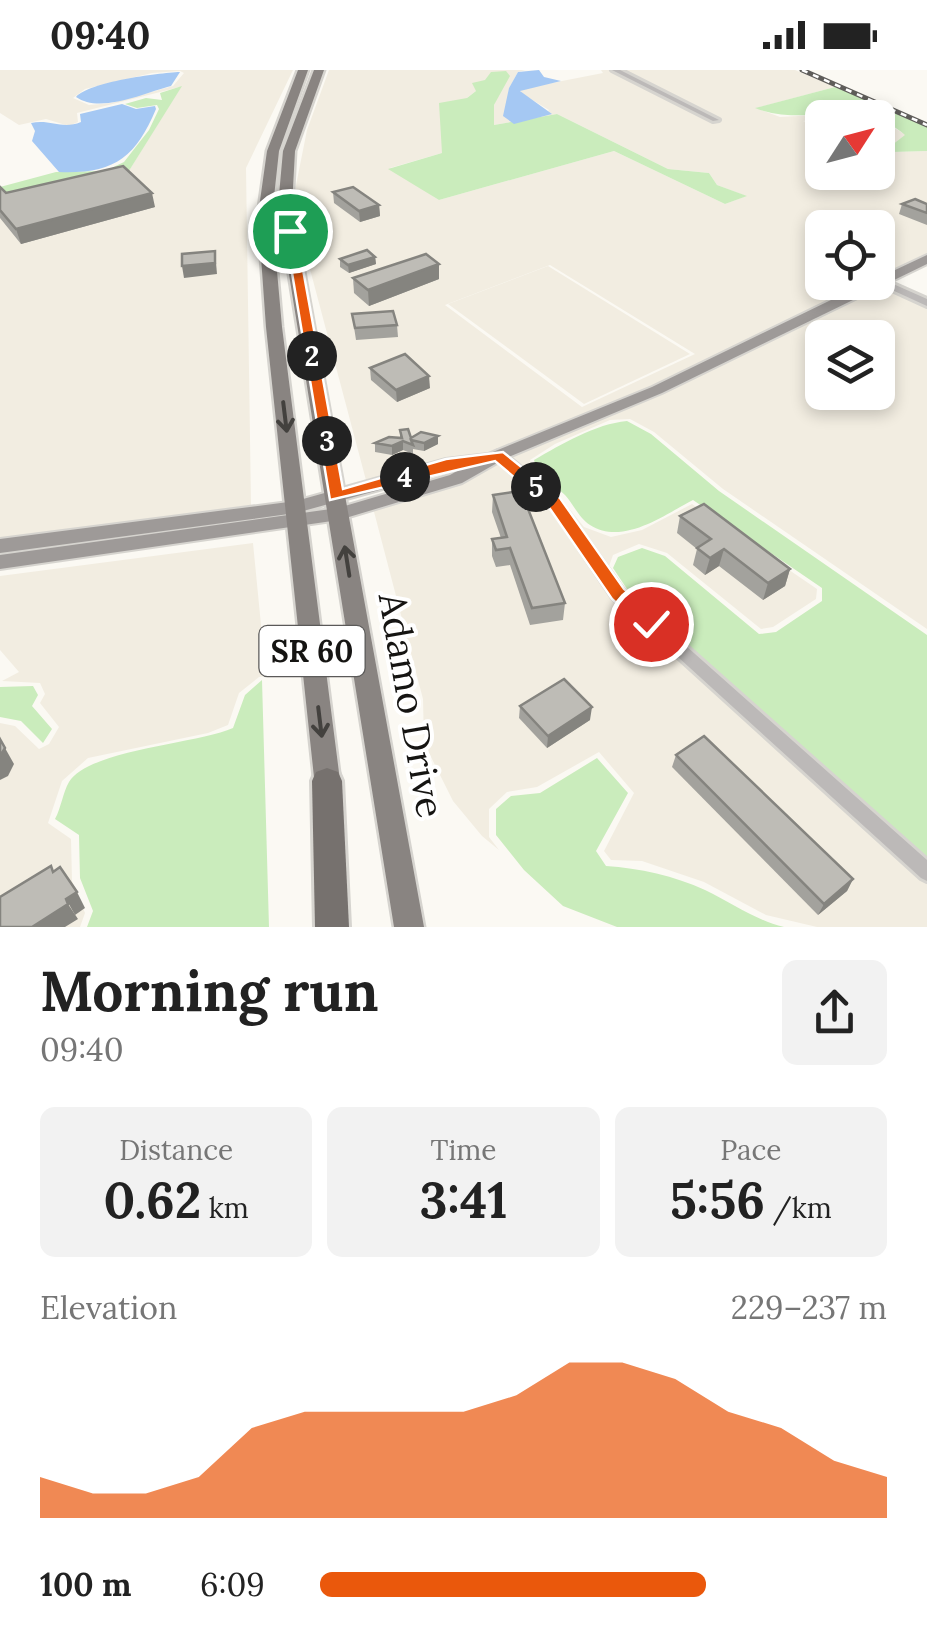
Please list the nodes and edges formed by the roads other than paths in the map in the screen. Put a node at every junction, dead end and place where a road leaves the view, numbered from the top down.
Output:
1 (615, 70) edge
2 (312, 72) edge
3 (715, 120) dead end
4 (281, 151) junction
5 (927, 258) edge
6 (895, 275) edge
7 (895, 288) edge
8 (844, 300) edge
9 (927, 303) edge
10 (498, 456) junction
11 (338, 505) junction
12 (296, 514) junction
13 (0, 546) edge
14 (0, 562) edge
15 (327, 781) junction
16 (927, 872) edge
17 (332, 927) edge
18 (344, 927) edge
19 (409, 927) edge

1 - 3 street
2 - 4 main road, SR 60
2 - 4 main road, SR 60
4 - 11 main road, SR 60
4 -> 12 main road, SR 60
5 - 6 street
7 - 9 street
8 - 10 street
10 - 11 street
10 - 16 street
11 - 12 street
19 -> 11 main road, Adamo Drive / SR 60
12 - 13 street
12 - 14 street
12 -> 15 main road, SR 60
15 - 17 highway
15 - 18 main road, SR 60

